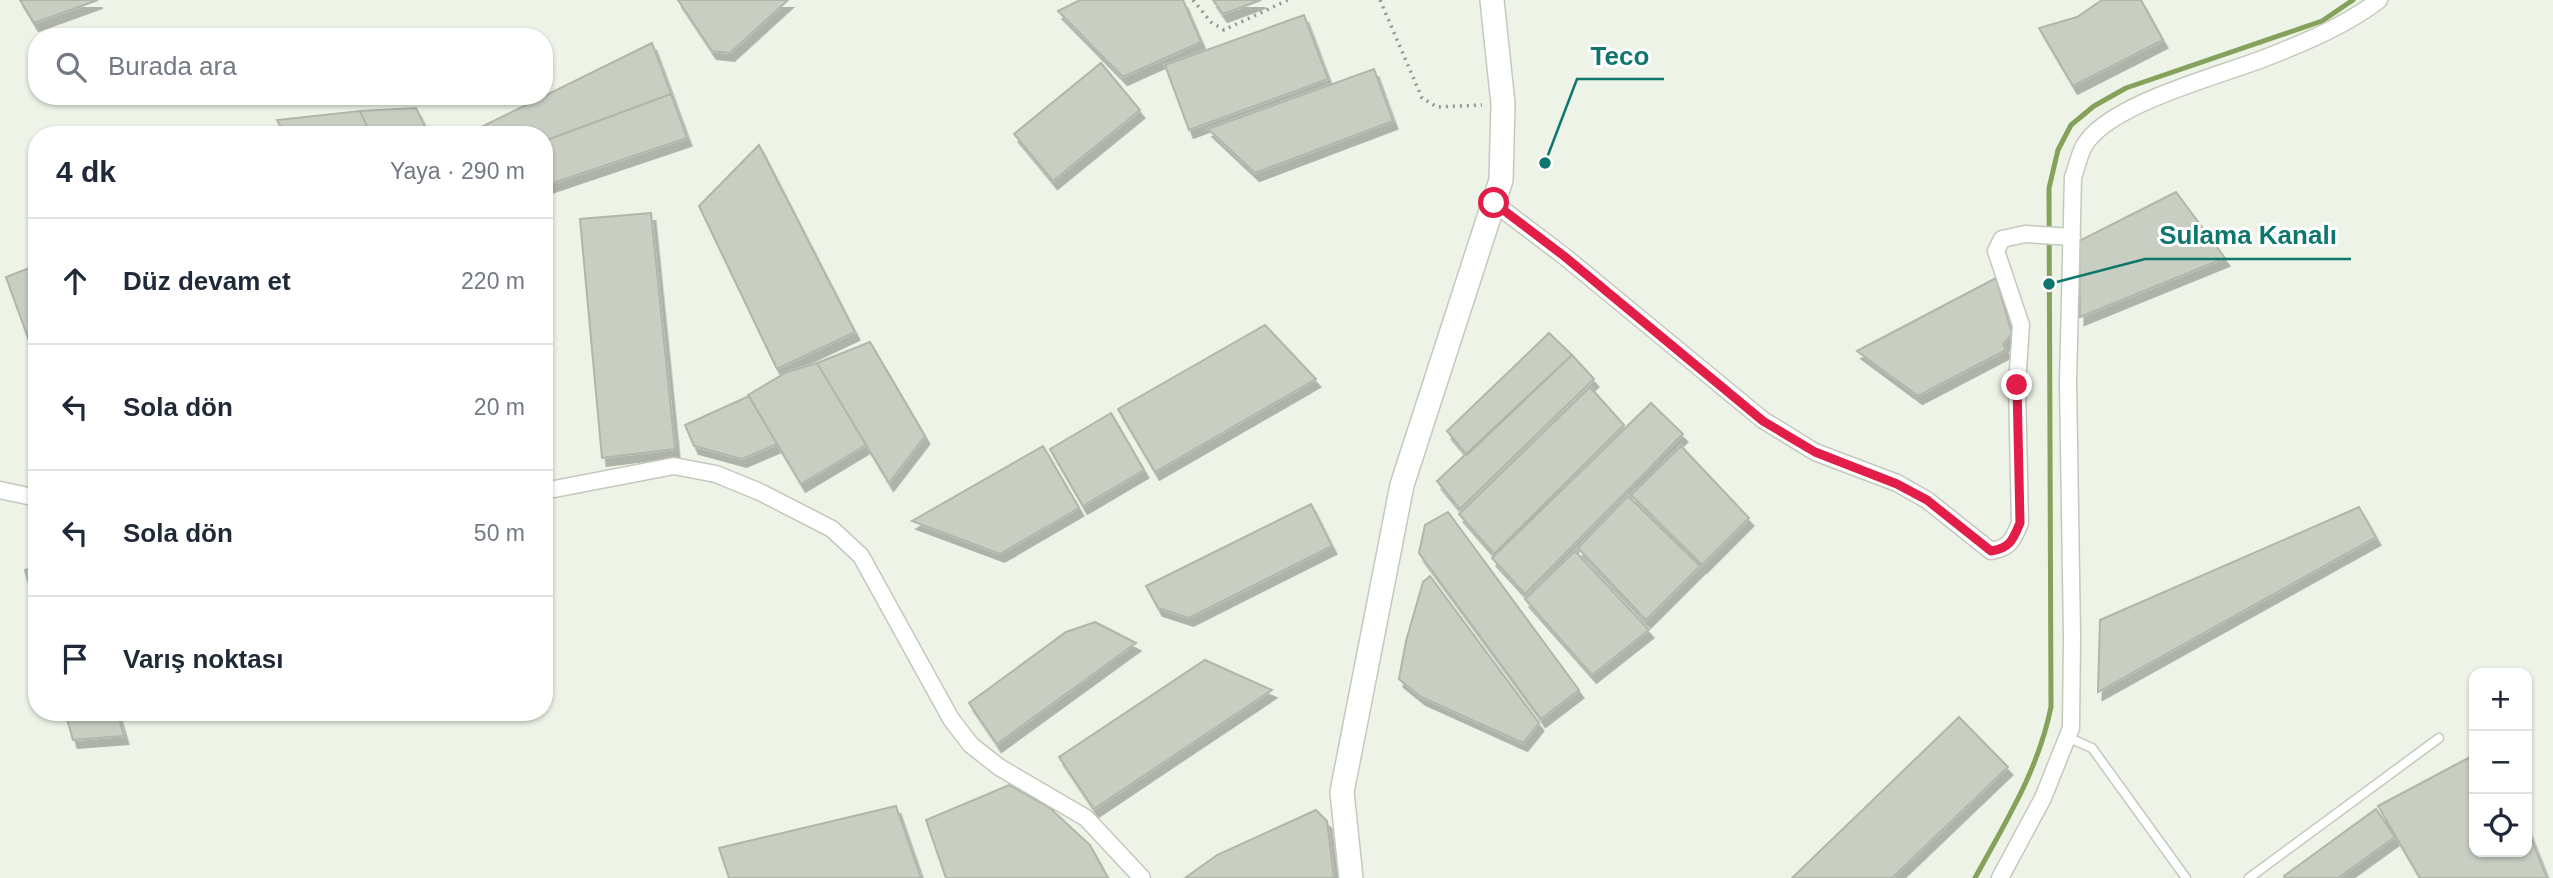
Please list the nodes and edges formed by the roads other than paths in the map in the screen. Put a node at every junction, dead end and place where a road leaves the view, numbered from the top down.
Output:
1 (1492, 0) edge
2 (2379, 0) edge
3 (1494, 203) junction
4 (2057, 236) junction
5 (0, 490) edge
6 (553, 490) edge
7 (28, 496) edge
8 (2067, 737) junction
9 (2439, 738) dead end
10 (1142, 878) edge
11 (1351, 878) edge
12 (2000, 878) edge
13 (2186, 878) edge
14 (2249, 878) edge

1 - 3 street
2 - 4 street
3 - 4 street
3 - 11 street
4 - 8 street
5 - 7 street
6 - 10 street
8 - 12 street
8 - 13 lane
9 - 14 lane

